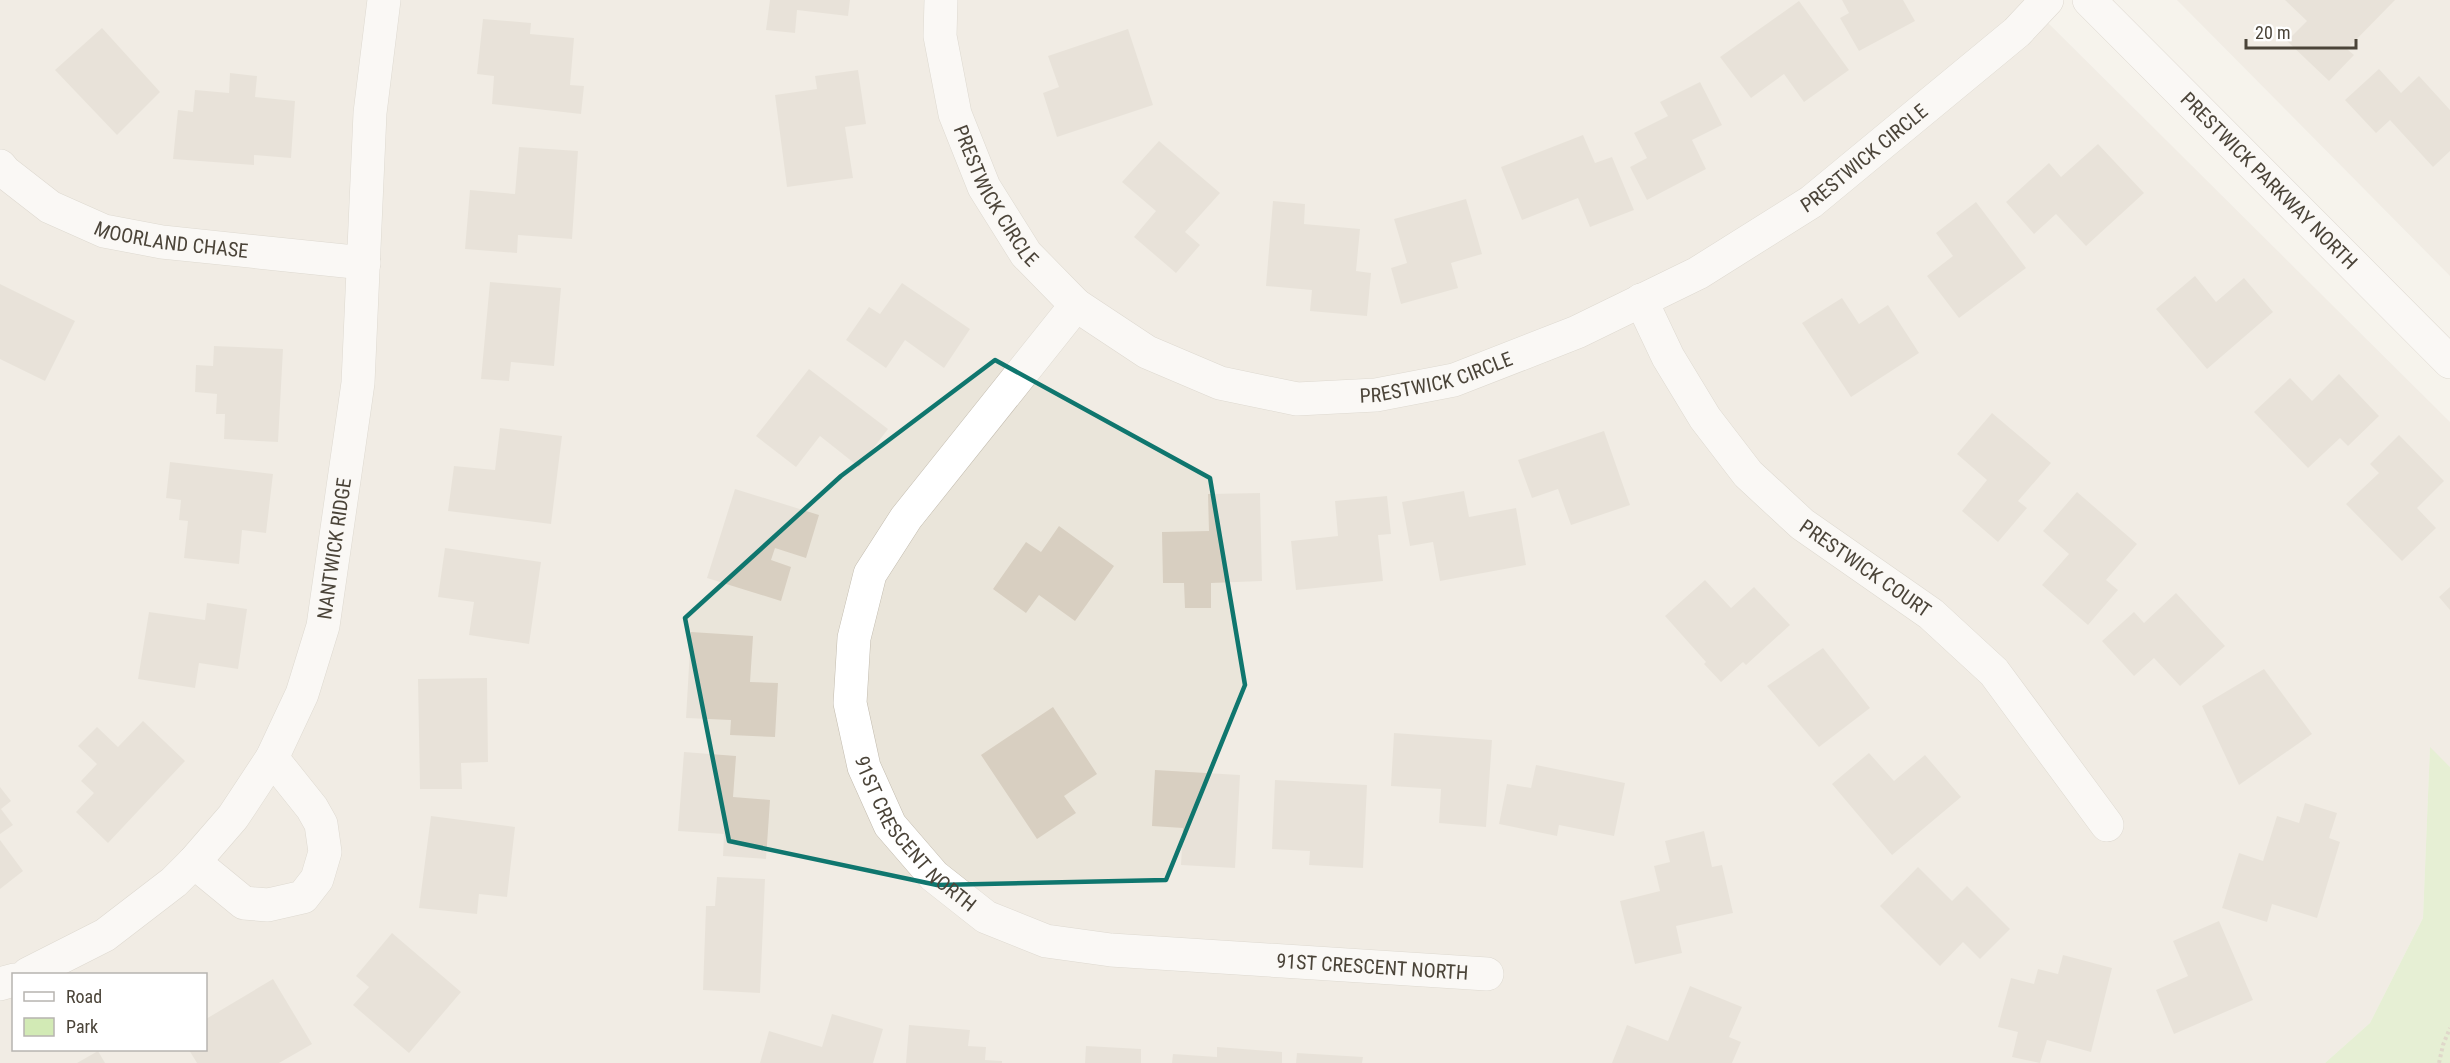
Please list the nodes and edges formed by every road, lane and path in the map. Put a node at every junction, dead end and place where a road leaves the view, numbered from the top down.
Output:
1 (384, 0) edge
2 (941, 0) edge
3 (2047, 0) edge
4 (2089, 0) edge
5 (0, 166) edge
6 (364, 263) junction
7 (1641, 300) junction
8 (1076, 305) junction
9 (2450, 362) edge
10 (272, 758) junction
11 (2107, 825) dead end
12 (194, 862) junction
13 (32, 973) edge
14 (1487, 974) dead end
15 (2450, 1028) edge
16 (2439, 1063) edge

1 - 6 street, NANTWICK RIDGE
2 - 8 street, PRESTWICK CIRCLE
3 - 7 street, PRESTWICK CIRCLE
4 - 9 street, PRESTWICK PARKWAY NORTH
5 - 6 street, MOORLAND CHASE
6 - 10 street, NANTWICK RIDGE
7 - 8 street, PRESTWICK CIRCLE
7 - 11 street, PRESTWICK COURT
8 - 14 street, 91ST CRESCENT NORTH
10 - 12 street, NANTWICK RIDGE
10 - 12 street
12 - 13 street, NANTWICK RIDGE
15 - 16 path

